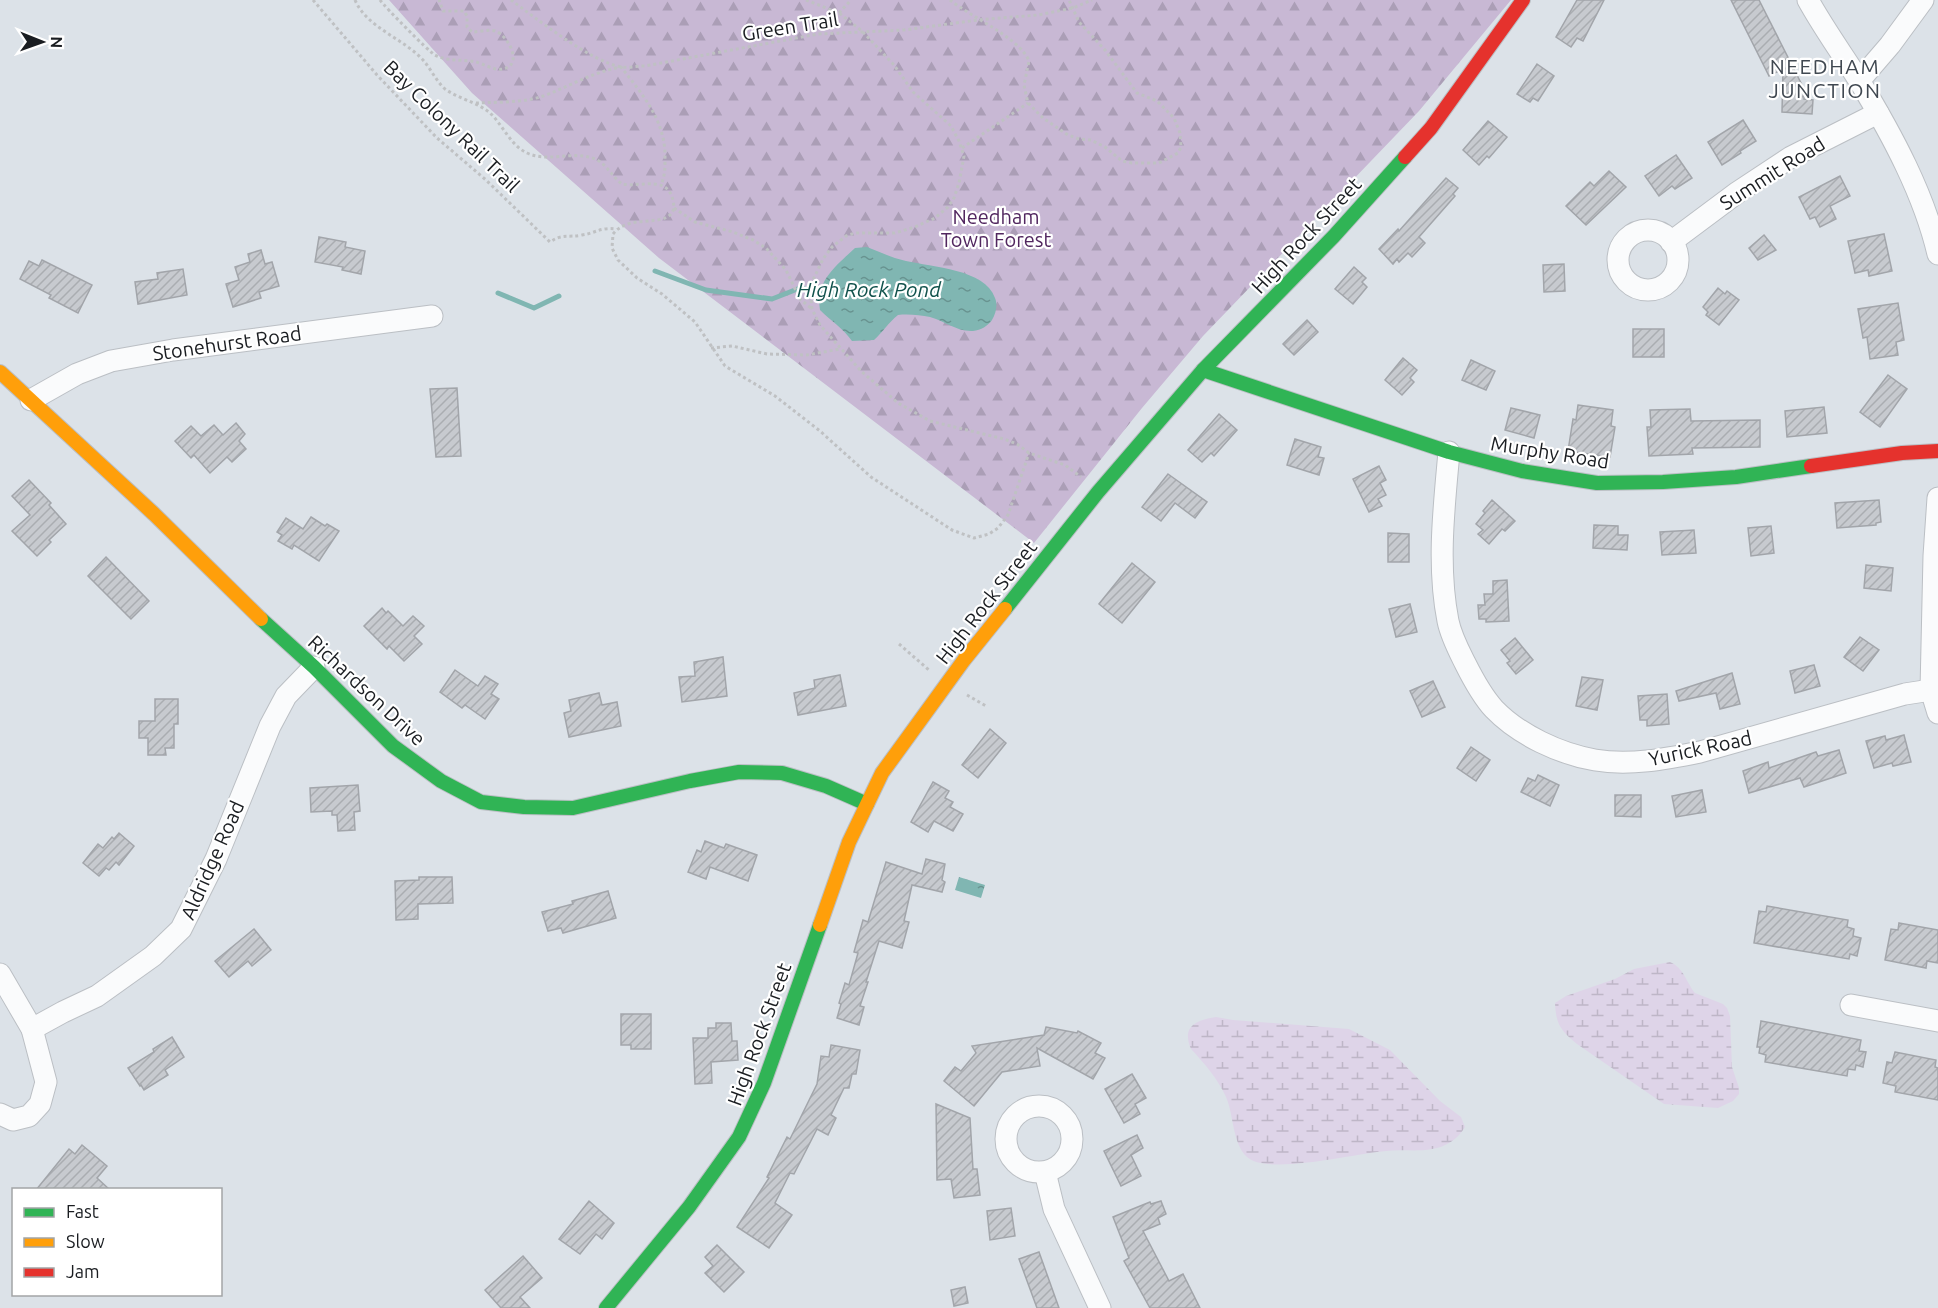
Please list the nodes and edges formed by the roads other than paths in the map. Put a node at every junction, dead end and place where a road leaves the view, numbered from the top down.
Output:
1 (1523, 0) edge
2 (1808, 0) edge
3 (1923, 0) edge
4 (1859, 81) junction
5 (1878, 113) junction
6 (1671, 242) dead end
7 (1938, 254) edge
8 (432, 316) dead end
9 (1203, 370) junction
10 (0, 372) edge
11 (31, 400) junction
12 (1938, 451) edge
13 (1449, 452) junction
14 (1938, 498) edge
15 (314, 667) junction
16 (1931, 690) junction
17 (1938, 713) edge
18 (867, 804) junction
19 (0, 974) edge
20 (1851, 1005) dead end
21 (1938, 1021) edge
22 (32, 1029) junction
23 (0, 1114) edge
24 (1045, 1172) dead end
25 (606, 1308) edge
26 (1100, 1308) edge

1 - 9 street, High Rock Street
2 - 4 street
3 - 4 street
4 - 5 street
5 - 6 street, Summit Road
5 - 7 street
8 - 11 street, Stonehurst Road
9 - 13 street, Murphy Road
9 - 18 street, High Rock Street
10 - 11 street, Richardson Drive
11 - 15 street, Richardson Drive
12 - 13 street, Murphy Road
13 - 16 street, Yurick Road
14 - 16 street
15 - 18 street, Richardson Drive
15 - 22 street, Aldridge Road
16 - 17 street
18 - 25 street, High Rock Street
19 - 22 street
20 - 21 street
22 - 23 street
24 - 26 street

